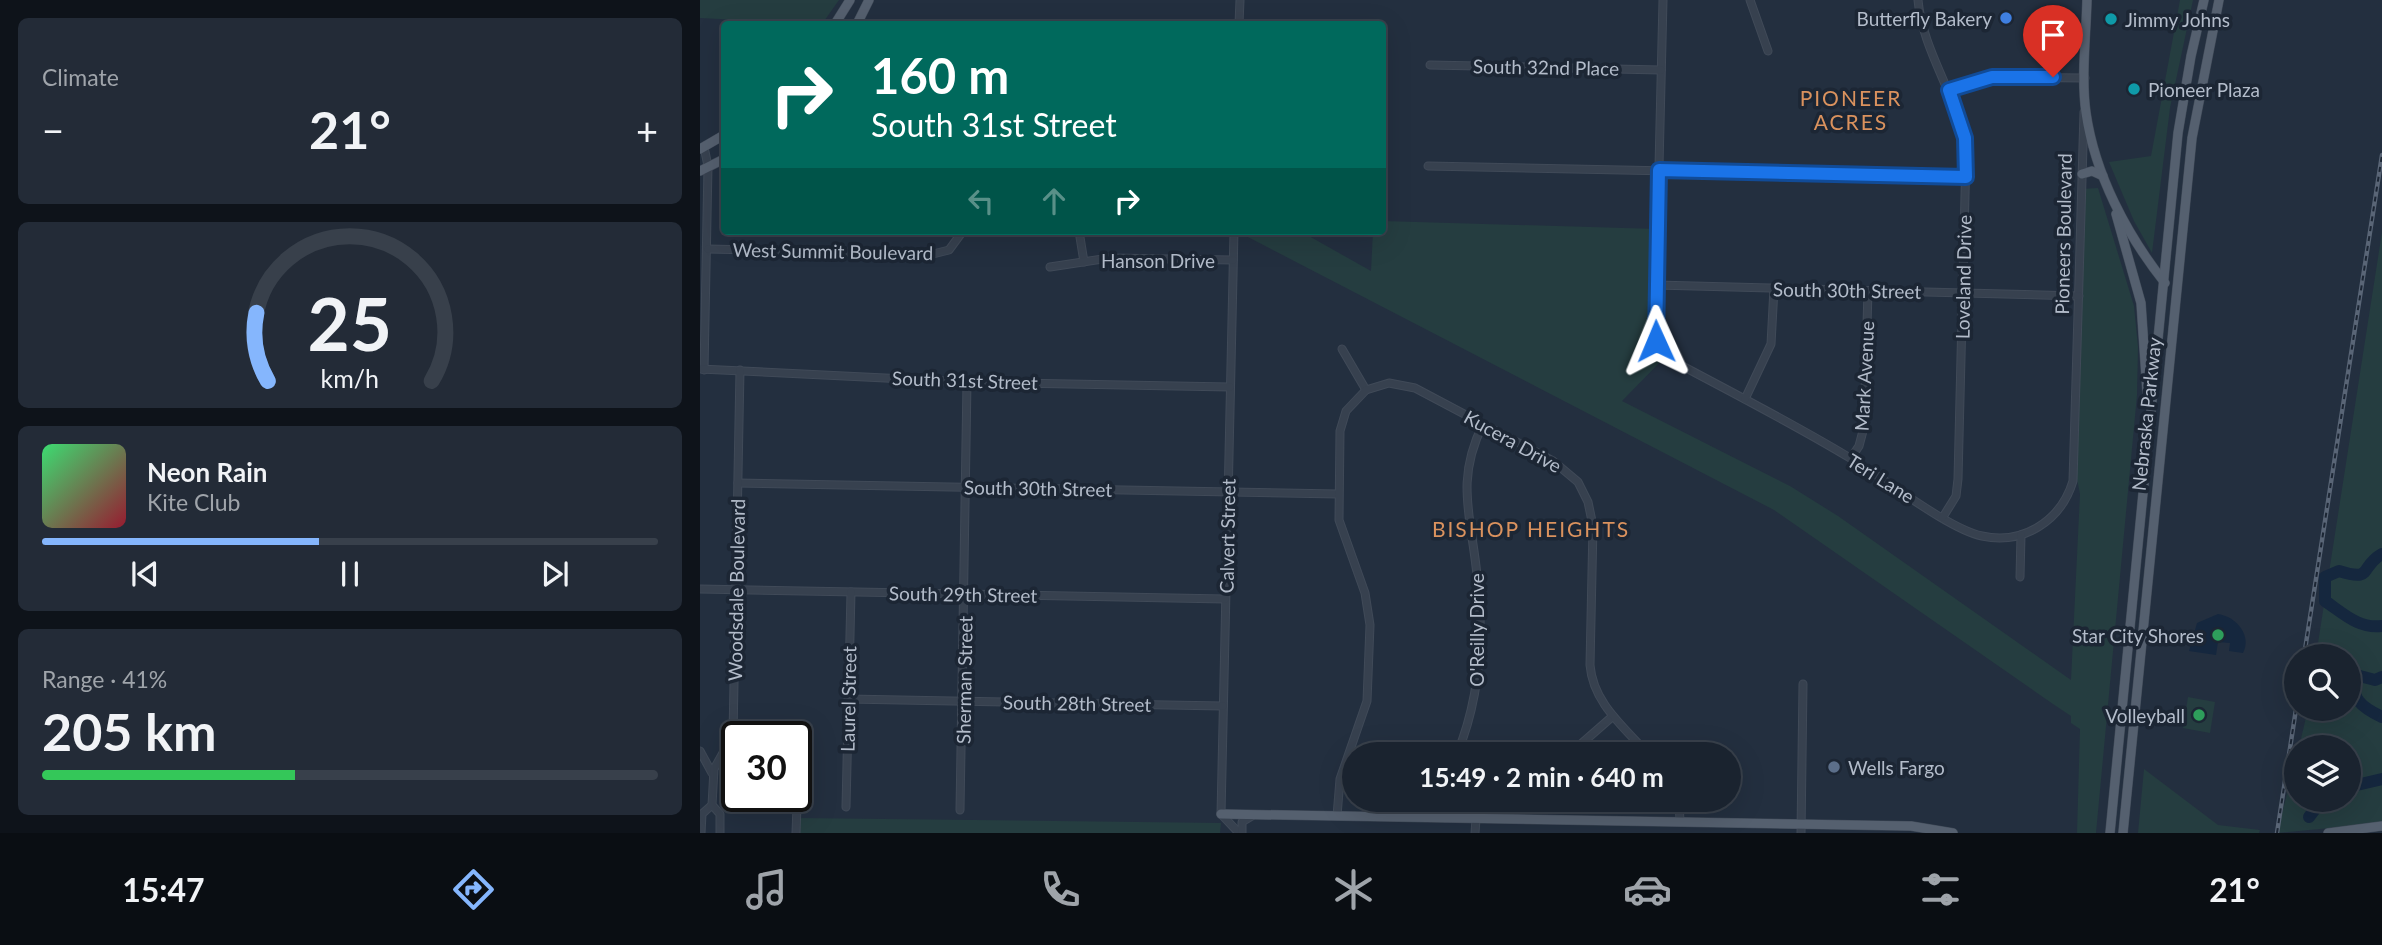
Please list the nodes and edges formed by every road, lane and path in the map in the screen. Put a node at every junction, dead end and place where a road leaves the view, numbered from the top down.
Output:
1 (850, 0) edge
2 (869, 0) edge
3 (1240, 0) edge
4 (1663, 0) edge
5 (1750, 0) edge
6 (1918, 0) edge
7 (2087, 0) edge
8 (2204, 0) edge
9 (2218, 0) edge
10 (837, 21) edge
11 (859, 21) edge
12 (1239, 21) edge
13 (1768, 51) dead end
14 (1430, 65) dead end
15 (1661, 70) junction
16 (2085, 78) junction
17 (1949, 90) junction
18 (2084, 94) junction
19 (721, 137) edge
20 (702, 148) edge
21 (721, 160) edge
22 (1428, 166) dead end
23 (704, 169) edge
24 (1659, 170) junction
25 (2082, 174) junction
26 (2103, 176) junction
27 (1966, 177) junction
28 (2107, 186) junction
29 (961, 235) edge
30 (1080, 235) edge
31 (1234, 235) edge
32 (708, 249) junction
33 (1233, 260) junction
34 (1084, 262) junction
35 (1050, 267) dead end
36 (2164, 281) junction
37 (1656, 285) junction
38 (1774, 288) junction
39 (703, 290) edge
40 (1868, 291) junction
41 (1963, 293) junction
42 (2079, 296) junction
43 (1342, 349) dead end
44 (2169, 357) junction
45 (702, 370) edge
46 (740, 370) junction
47 (967, 382) junction
48 (1230, 387) junction
49 (1366, 390) junction
50 (1745, 399) junction
51 (1483, 424) junction
52 (2146, 452) junction
53 (1851, 458) junction
54 (2075, 469) joint
55 (738, 483) junction
56 (968, 487) junction
57 (1228, 492) junction
58 (1338, 494) junction
59 (1943, 517) junction
60 (2021, 535) junction
61 (2020, 577) dead end
62 (700, 589) edge
63 (736, 590) junction
64 (851, 592) junction
65 (965, 594) junction
66 (1225, 599) junction
67 (1803, 684) dead end
68 (848, 699) junction
69 (963, 701) junction
70 (1223, 706) junction
71 (1613, 716) junction
72 (1461, 742) edge
73 (1583, 742) edge
74 (1637, 742) edge
75 (700, 751) edge
76 (712, 777) junction
77 (712, 805) junction
78 (846, 807) dead end
79 (960, 810) dead end
80 (797, 812) edge
81 (1445, 812) edge
82 (1680, 812) edge
83 (1221, 814) junction
84 (1254, 815) junction
85 (1337, 816) junction
86 (1445, 818) junction
87 (1476, 819) junction
88 (1680, 822) junction
89 (1888, 826) junction
90 (1801, 829) edge
91 (2377, 829) edge
92 (701, 833) edge
93 (720, 833) edge
94 (796, 833) edge
95 (1241, 833) edge
96 (1475, 833) edge
97 (1916, 833) edge
98 (1953, 833) edge
99 (2110, 833) edge
100 (2123, 833) edge
101 (2328, 833) edge

1 - 10 main road
2 - 11 main road
3 - 12 street
4 - 15 street
5 - 13 street
6 - 17 street, Loveland Drive
7 - 16 main road, Pioneers Boulevard
8 - 36 main road, Nebraska Parkway
9 - 44 main road, Nebraska Parkway
14 - 15 street, South 32nd Place
15 - 24 street
16 - 17 street
16 - 18 main road, Pioneers Boulevard
17 - 27 street, Loveland Drive
18 - 25 street, Pioneers Boulevard
18 - 26 main road
19 - 20 main road
20 - 23 street
21 - 23 main road
22 - 24 street
23 - 32 street
24 - 27 street
24 - 37 street
25 - 26 main road
25 - 42 street, Pioneers Boulevard
26 - 28 main road
27 - 41 street, Loveland Drive
28 - 36 main road
28 - 52 main road
29 - 32 street, West Summit Boulevard
30 - 34 street
31 - 33 street, Calvert Street
32 - 39 street
33 - 34 street, Hanson Drive
33 - 48 street, Calvert Street
34 - 35 street, Hanson Drive
36 - 44 main road
36 - 52 main road, Nebraska Parkway
37 - 38 street, South 30th Street
37 - 50 street, Teri Lane
38 - 40 street, South 30th Street
38 - 50 street
39 - 45 street
40 - 41 street, South 30th Street
40 - 53 street, Mark Avenue
41 - 42 street, South 30th Street
41 - 59 street, Loveland Drive
42 - 54 street, Pioneers Boulevard
43 - 49 street
44 - 100 main road, Nebraska Parkway
45 - 46 street, South 31st Street
46 - 47 street, South 31st Street
46 - 55 street, Woodsdale Boulevard
47 - 48 street, South 31st Street
47 - 56 street, Sherman Street
48 - 57 street, Calvert Street
49 - 51 street, Kucera Drive
49 - 58 street
50 - 53 street, Teri Lane
51 - 71 street, Kucera Drive
51 - 72 street, O'Reilly Drive
52 - 99 main road, Nebraska Parkway
53 - 59 street, Teri Lane
54 - 60 street, Teri Lane
55 - 56 street, South 30th Street
55 - 63 street, Woodsdale Boulevard
56 - 57 street, South 30th Street
56 - 65 street, Sherman Street
57 - 58 street, South 30th Street
57 - 66 street, Calvert Street
58 - 85 street
59 - 60 street, Teri Lane
60 - 61 street
62 - 63 street, South 29th Street
63 - 64 street, South 29th Street
63 - 76 street, Woodsdale Boulevard
64 - 65 street, South 29th Street
64 - 68 street, Laurel Street
65 - 66 street, South 29th Street
65 - 69 street, Sherman Street
66 - 70 street, Calvert Street
67 - 90 street
68 - 69 street, South 28th Street
68 - 78 street, Laurel Street
69 - 70 street, South 28th Street
69 - 79 street, Sherman Street
70 - 83 street, Calvert Street
71 - 73 street
71 - 74 street, Kucera Drive
75 - 76 street
76 - 77 street, Woodsdale Boulevard
77 - 92 street, Woodsdale Boulevard
77 - 93 street, Woodsdale Boulevard
80 - 94 street
81 - 86 street
82 - 88 street
83 - 84 main road
83 - 95 street
84 - 85 main road
84 - 95 street
85 - 86 main road
86 - 87 main road
87 - 88 main road
87 - 96 street
88 - 90 main road
89 - 90 main road
89 - 97 main road
89 - 98 main road
91 - 101 main road

